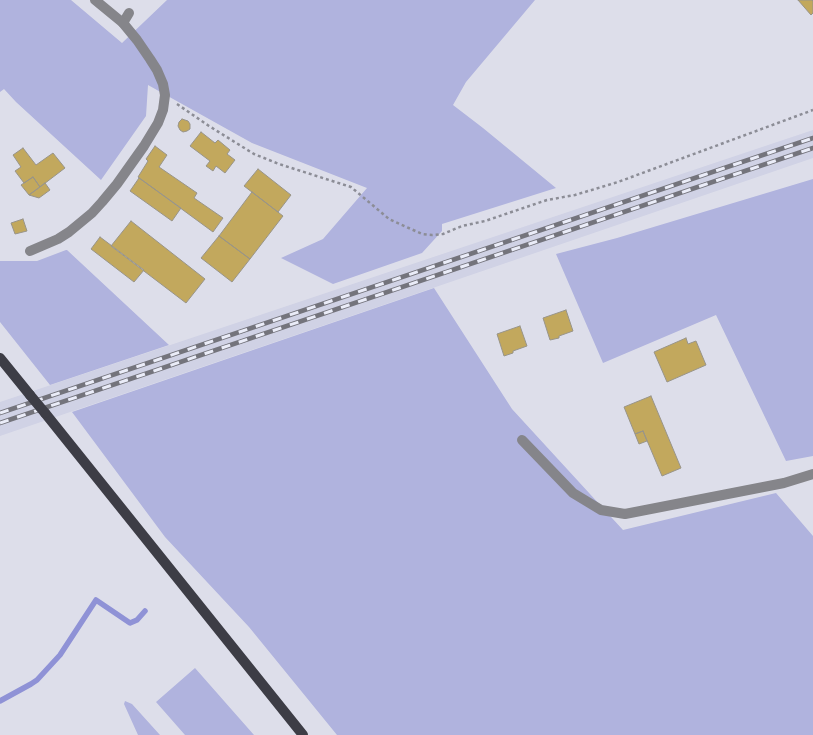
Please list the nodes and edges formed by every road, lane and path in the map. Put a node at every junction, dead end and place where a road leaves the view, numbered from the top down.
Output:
1 (95, 0) edge
2 (129, 13) dead end
3 (123, 23) junction
4 (165, 96) junction
5 (813, 110) edge
6 (30, 251) dead end
7 (0, 358) edge
8 (522, 440) dead end
9 (813, 474) edge
10 (303, 735) edge

1 - 3 street
2 - 3 street
3 - 4 street
4 - 5 path
4 - 6 street
7 - 10 main road, bridge
8 - 9 street

